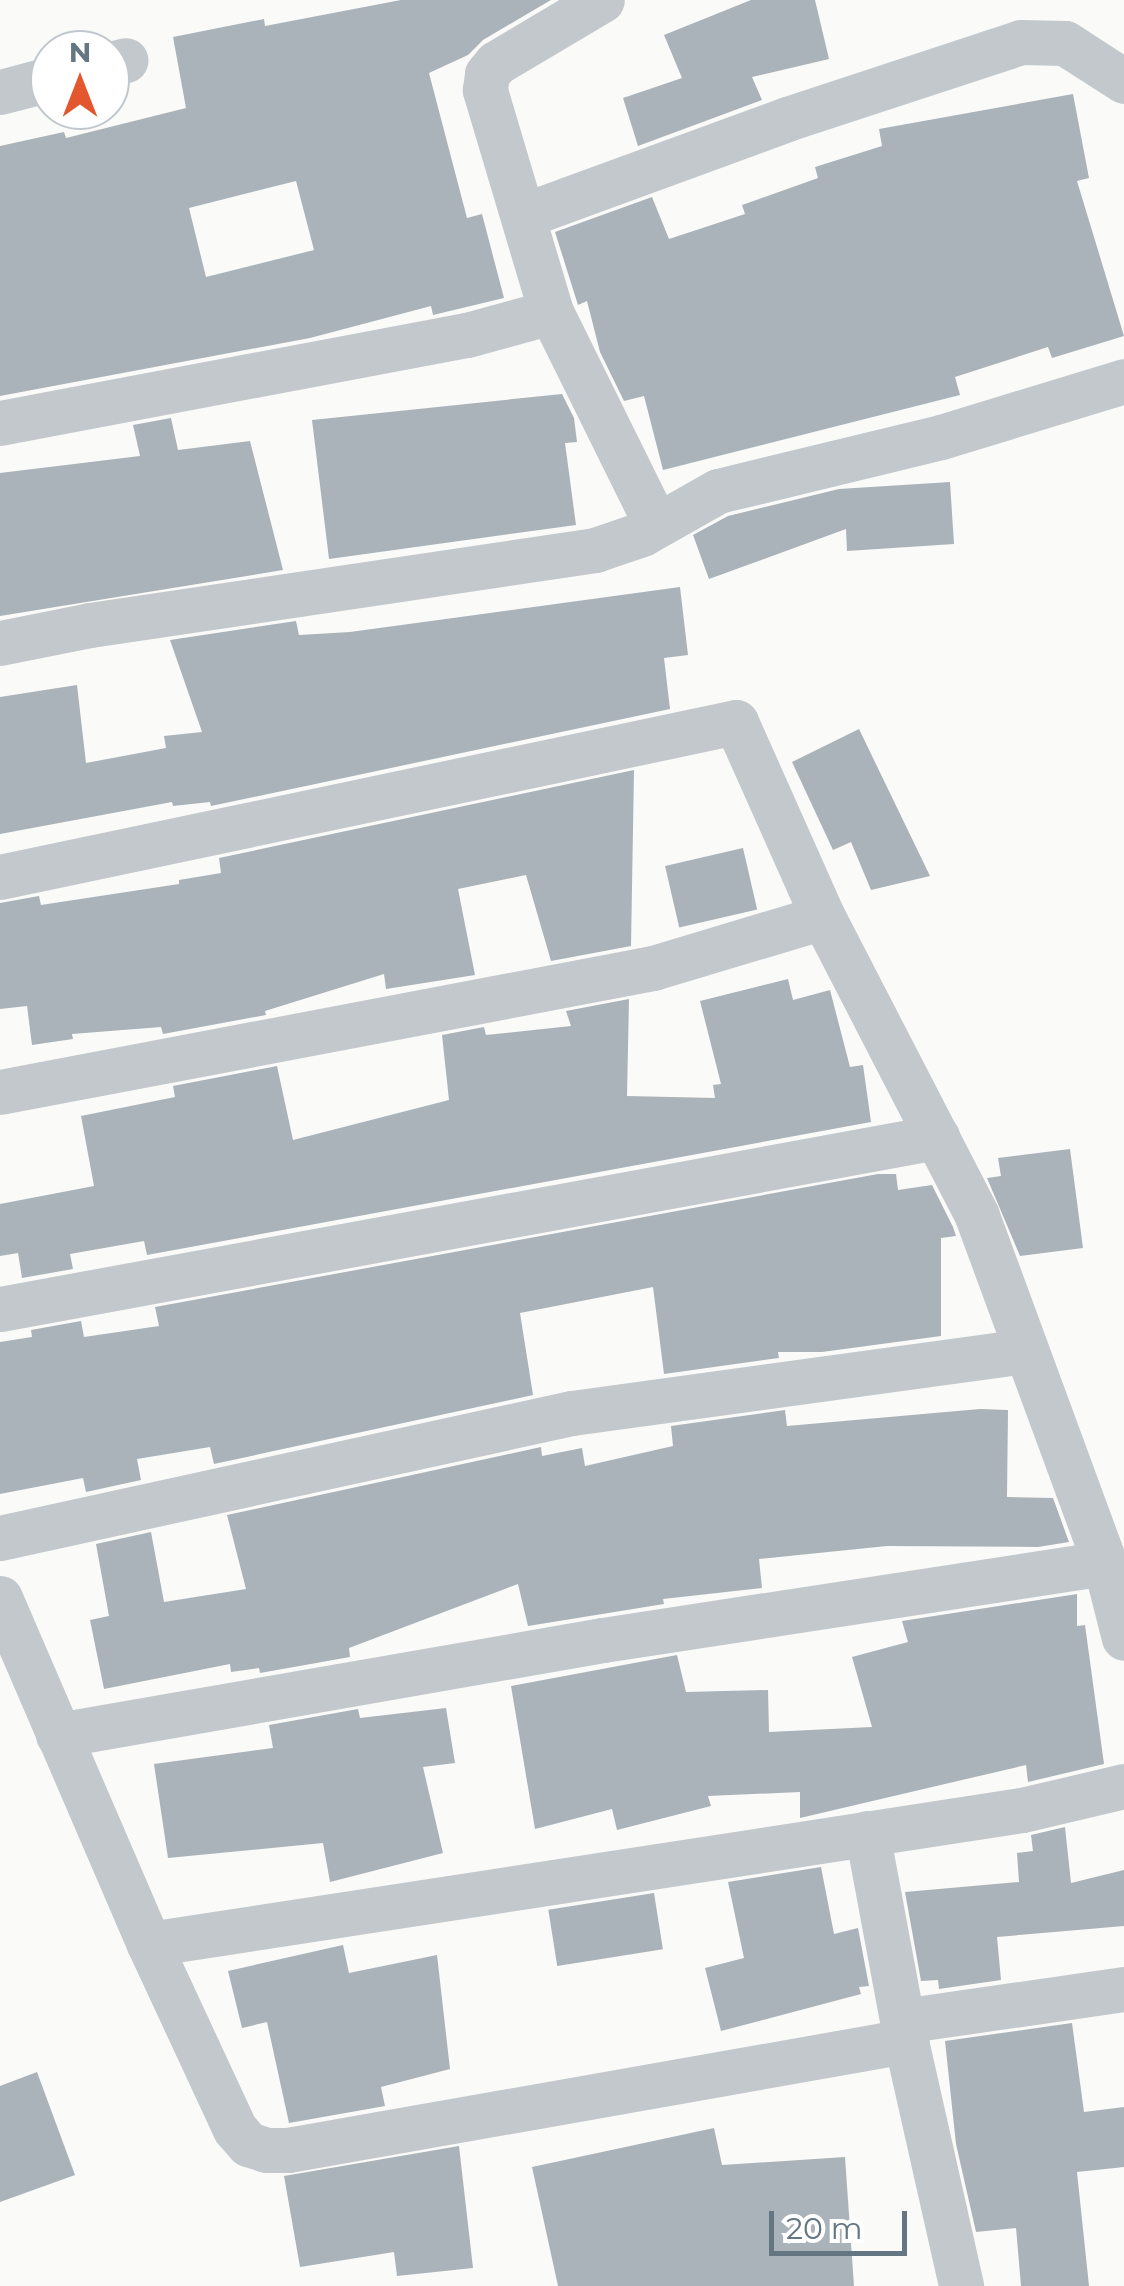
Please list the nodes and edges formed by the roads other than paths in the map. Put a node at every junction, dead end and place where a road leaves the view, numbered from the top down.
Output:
1 (602, 0) edge
2 (1124, 81) edge
3 (30, 84) edge
4 (0, 92) edge
5 (525, 215) junction
6 (550, 312) junction
7 (1124, 381) edge
8 (0, 423) edge
9 (656, 524) junction
10 (0, 643) edge
11 (0, 877) edge
12 (823, 917) junction
13 (0, 1092) edge
14 (937, 1136) junction
15 (0, 1309) edge
16 (1025, 1351) junction
17 (0, 1538) edge
18 (1105, 1563) junction
19 (0, 1598) edge
20 (1124, 1638) edge
21 (58, 1735) junction
22 (1124, 1786) edge
23 (867, 1833) junction
24 (149, 1944) junction
25 (1124, 1988) edge
26 (904, 2031) junction
27 (962, 2286) edge

1 - 5 street
2 - 5 street
3 - 4 street
5 - 6 street
6 - 8 street
6 - 9 street
7 - 9 street
9 - 10 street
11 - 12 street
12 - 13 street
12 - 14 street
14 - 15 street
14 - 16 street
16 - 17 street
16 - 18 street
18 - 20 street
18 - 21 street
19 - 21 street
21 - 24 street
22 - 23 street
23 - 24 street
23 - 26 street
24 - 26 street
25 - 26 street
26 - 27 street

